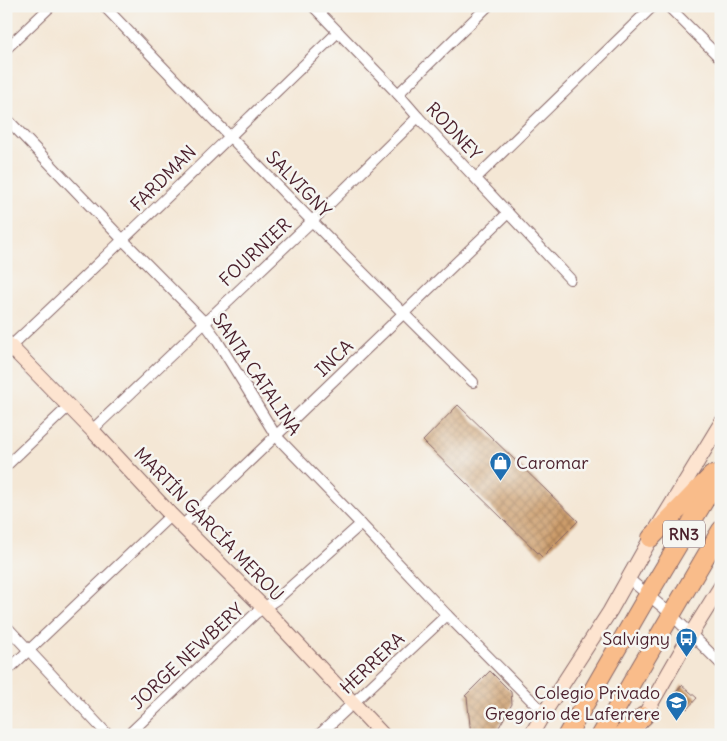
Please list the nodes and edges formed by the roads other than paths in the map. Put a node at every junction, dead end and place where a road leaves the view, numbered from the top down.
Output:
1 (50, 6) edge
2 (104, 6) edge
3 (488, 6) edge
4 (653, 6) edge
5 (668, 6) edge
6 (314, 7) edge
7 (338, 32) junction
8 (6, 49) edge
9 (721, 59) edge
10 (398, 94) junction
11 (418, 117) junction
12 (6, 118) edge
13 (229, 136) junction
14 (476, 178) junction
15 (508, 213) junction
16 (312, 221) junction
17 (123, 240) junction
18 (570, 279) dead end
19 (403, 314) junction
20 (204, 322) junction
21 (8, 344) edge
22 (473, 382) dead end
23 (69, 406) junction
24 (721, 424) edge
25 (92, 430) junction
26 (276, 436) junction
27 (6, 466) edge
28 (721, 466) edge
29 (721, 474) edge
30 (170, 515) junction
31 (361, 524) junction
32 (182, 526) junction
33 (721, 530) edge
34 (651, 538) junction
35 (628, 579) junction
36 (721, 586) edge
37 (648, 595) junction
38 (264, 608) junction
39 (446, 615) junction
40 (672, 615) junction
41 (6, 626) edge
42 (691, 634) junction
43 (29, 650) junction
44 (721, 664) edge
45 (6, 672) edge
46 (353, 703) junction
47 (544, 713) junction
48 (644, 716) junction
49 (108, 735) edge
50 (128, 735) edge
51 (319, 735) edge
52 (382, 735) edge
53 (531, 735) edge
54 (567, 735) edge
55 (601, 735) edge
56 (621, 735) edge
57 (633, 735) edge

1 - 8 street
2 - 13 street, SALVIGNY
3 - 10 street
4 - 14 street
5 - 9 street
6 - 7 street, RODNEY
7 - 10 street, RODNEY
7 - 13 street, FARDMAN
10 - 11 street, RODNEY
11 - 14 street, RODNEY
11 - 16 street, FOURNIER
12 - 17 street, SANTA CATALINA
13 - 16 street, SALVIGNY
13 - 17 street, FARDMAN
14 - 15 street, RODNEY
15 - 18 street, RODNEY
15 - 19 street, INCA
16 - 19 street, SALVIGNY
16 - 20 street, FOURNIER
17 - 20 street, SANTA CATALINA
17 - 21 street, FARDMAN
19 - 22 street, SALVIGNY
19 - 26 street, INCA
20 - 25 street, FOURNIER
20 - 26 street, SANTA CATALINA
21 - 23 street, MARTÍN GARCÍA MEROU
23 - 25 street, MARTÍN GARCÍA MEROU
23 - 27 street
24 - 34 street
25 - 30 street, MARTÍN GARCÍA MEROU
26 - 31 street, SANTA CATALINA
26 - 32 street, INCA
28 - 34 highway
29 - 37 highway, RN3
30 - 32 street, MARTÍN GARCÍA MEROU
30 - 43 street
31 - 38 street, JORGE NEWBERY
31 - 39 street, SANTA CATALINA
32 - 38 street, MARTÍN GARCÍA MEROU
33 - 40 highway, RN3
34 - 35 street
35 - 37 street
35 - 47 street
36 - 42 street
37 - 40 street
37 - 54 highway, RN3
38 - 46 street, MARTÍN GARCÍA MEROU
38 - 50 street, JORGE NEWBERY
39 - 46 street, HERRERA
39 - 47 street, SANTA CATALINA
40 - 42 street
40 - 55 highway, RN3
41 - 43 street
42 - 44 street
42 - 48 street
43 - 45 street
43 - 49 street
46 - 51 street, HERRERA
46 - 52 street, MARTÍN GARCÍA MEROU
47 - 53 street
48 - 56 highway
48 - 57 street

